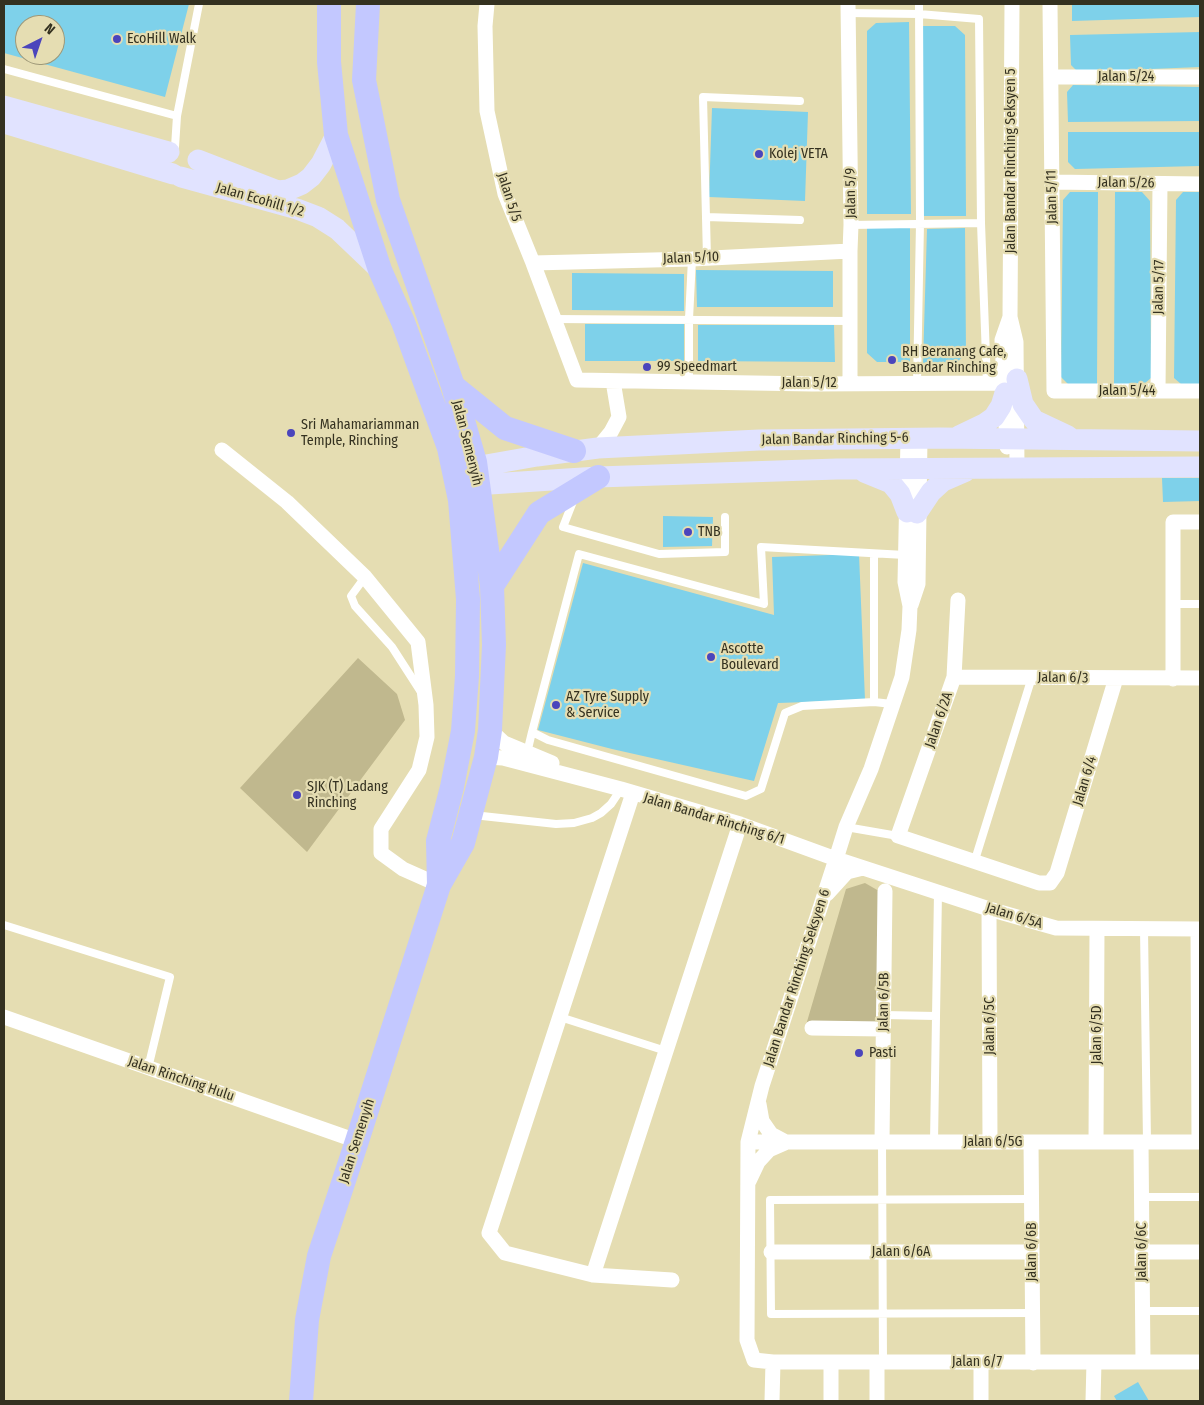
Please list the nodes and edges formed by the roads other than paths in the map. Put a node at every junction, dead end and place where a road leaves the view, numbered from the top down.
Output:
1 (199, 4) edge
2 (329, 4) edge
3 (368, 4) edge
4 (488, 4) edge
5 (919, 4) edge
6 (1012, 4) edge
7 (1050, 4) edge
8 (848, 8) edge
9 (919, 14) junction
10 (4, 69) edge
11 (1051, 77) junction
12 (1200, 77) edge
13 (800, 100) dead end
14 (4, 106) edge
15 (177, 116) junction
16 (4, 123) edge
17 (336, 135) junction
18 (172, 149) junction
19 (198, 160) junction
20 (177, 176) junction
21 (1052, 182) junction
22 (1160, 184) junction
23 (1200, 184) edge
24 (706, 217) junction
25 (800, 220) dead end
26 (981, 222) junction
27 (920, 223) junction
28 (851, 226) junction
29 (850, 251) junction
30 (699, 258) junction
31 (533, 263) junction
32 (380, 270) junction
33 (553, 319) junction
34 (689, 319) junction
35 (851, 321) junction
36 (578, 380) joint
37 (613, 381) junction
38 (689, 382) junction
39 (850, 383) junction
40 (917, 383) junction
41 (1003, 385) junction
42 (453, 386) junction
43 (1054, 391) joint
44 (1158, 391) junction
45 (1200, 391) edge
46 (914, 438) junction
47 (955, 438) junction
48 (1012, 439) junction
49 (1079, 440) junction
50 (1200, 442) edge
51 (449, 448) junction
52 (598, 448) junction
53 (222, 450) dead end
54 (574, 451) junction
55 (1012, 467) junction
56 (1200, 467) edge
57 (913, 468) junction
58 (973, 468) junction
59 (854, 469) junction
60 (476, 475) junction
61 (598, 477) junction
62 (578, 490) junction
63 (460, 500) junction
64 (912, 512) junction
65 (725, 517) dead end
66 (1200, 522) edge
67 (874, 554) junction
68 (905, 555) junction
69 (365, 577) junction
70 (492, 586) junction
71 (958, 600) dead end
72 (1173, 604) junction
73 (1200, 604) edge
74 (910, 606) junction
75 (954, 677) junction
76 (1032, 678) junction
77 (1116, 678) junction
78 (1200, 678) edge
79 (1173, 679) junction
80 (425, 699) junction
81 (874, 702) junction
82 (892, 704) junction
83 (490, 730) junction
84 (532, 732) junction
85 (545, 749) junction
86 (527, 753) junction
87 (486, 757) junction
88 (591, 782) junction
89 (627, 791) junction
90 (470, 814) junction
91 (740, 824) junction
92 (846, 827) junction
93 (898, 836) junction
94 (836, 859) junction
95 (974, 863) junction
96 (863, 868) junction
97 (439, 885) junction
98 (885, 891) dead end
99 (938, 892) junction
100 (821, 902) junction
101 (989, 909) junction
102 (4, 925) edge
103 (1097, 928) junction
104 (1144, 928) junction
105 (1199, 929) edge
106 (560, 1016) junction
107 (936, 1016) junction
108 (4, 1017) edge
109 (883, 1022) junction
110 (812, 1028) dead end
111 (666, 1052) junction
112 (148, 1068) junction
113 (758, 1100) junction
114 (358, 1141) junction
115 (748, 1142) junction
116 (786, 1142) junction
117 (882, 1142) junction
118 (934, 1142) junction
119 (990, 1142) junction
120 (1031, 1142) junction
121 (1096, 1142) junction
122 (1144, 1142) junction
123 (1200, 1142) edge
124 (748, 1184) junction
125 (1200, 1196) edge
126 (1142, 1197) junction
127 (1032, 1199) junction
128 (882, 1200) junction
129 (771, 1252) junction
130 (883, 1252) junction
131 (1032, 1252) junction
132 (1142, 1252) junction
133 (1200, 1252) edge
134 (593, 1275) junction
135 (672, 1280) dead end
136 (1142, 1311) junction
137 (1200, 1311) edge
138 (1032, 1313) junction
139 (883, 1314) junction
140 (754, 1360) joint
141 (773, 1362) junction
142 (830, 1362) junction
143 (880, 1362) junction
144 (981, 1362) junction
145 (1094, 1362) junction
146 (1143, 1362) junction
147 (1200, 1362) edge
148 (1033, 1363) junction
149 (301, 1401) edge
150 (772, 1401) edge
151 (830, 1401) edge
152 (877, 1401) edge
153 (981, 1401) edge
154 (1093, 1401) edge

1 - 15 lane
2 - 17 main road
3 - 42 main road, Jalan Semenyih
4 - 31 street, Jalan 5/5
5 - 9 lane
6 - 41 street, Jalan Bandar Rinching Seksyen 5
7 - 11 street, Jalan 5/11
8 - 9 lane
8 - 28 street, Jalan 5/9
9 - 26 lane
9 - 27 lane
10 - 15 lane
11 - 12 street, Jalan 5/24
11 - 21 street, Jalan 5/11
13 - 24 lane
14 - 18 street, Jalan Ecohill 1/2
15 - 18 lane
16 - 20 street, Jalan Ecohill 1/2
17 - 19 street, Jalan Ecohill 1/2
17 - 32 main road, Jalan Semenyih
18 - 19 street, Jalan Ecohill 1/2
18 - 20 street
19 - 20 street
20 - 32 street, Jalan Ecohill 1/2
21 - 22 street, Jalan 5/26
21 - 43 street, Jalan 5/11
22 - 23 street, Jalan 5/26
22 - 44 street, Jalan 5/17
24 - 25 lane
24 - 30 lane
26 - 27 lane
26 - 41 lane
27 - 28 lane
27 - 40 lane
28 - 29 street, Jalan 5/9
29 - 30 street, Jalan 5/10
29 - 35 street, Jalan 5/9
30 - 31 street, Jalan 5/10
30 - 34 lane
31 - 33 street, Jalan 5/5
32 - 51 main road, Jalan Semenyih
33 - 34 lane
33 - 36 street, Jalan 5/5
34 - 35 lane
34 - 38 lane
35 - 39 street, Jalan 5/9
36 - 37 street, Jalan 5/12
37 - 38 street, Jalan 5/12
37 - 52 street
38 - 39 street, Jalan 5/12
39 - 40 street, Jalan 5/12
40 - 41 street, Jalan 5/12
41 - 47 street
41 - 48 street
41 - 49 street
42 - 54 main road
42 - 60 main road, Jalan Semenyih
43 - 44 street, Jalan 5/44
44 - 45 street, Jalan 5/44
46 - 47 street, Jalan Bandar Rinching 5-6
46 - 52 street, Jalan Bandar Rinching 5-6
46 - 57 street, Jalan Bandar Rinching Seksyen 6
47 - 48 street, Jalan Bandar Rinching 5-6
48 - 49 street, Jalan Bandar Rinching 5-6
48 - 55 street
49 - 50 street, Jalan Bandar Rinching 5-6
51 - 60 street
51 - 63 main road, Jalan Semenyih
52 - 54 street, Jalan Bandar Rinching 5-6
53 - 69 street
54 - 60 street, Jalan Bandar Rinching 5-6
55 - 56 street
55 - 58 street
57 - 58 street
57 - 59 street
57 - 64 street, Jalan Bandar Rinching Seksyen 6
58 - 64 street
59 - 61 street
59 - 64 street
60 - 61 street
60 - 63 street, Jalan Bandar Rinching 5-6
60 - 70 main road, Jalan Semenyih
61 - 62 main road
62 - 65 lane
62 - 70 main road
63 - 97 main road, Jalan Semenyih
64 - 68 street, Jalan Bandar Rinching Seksyen 6
64 - 74 street, Jalan Bandar Rinching Seksyen 6
66 - 72 street
67 - 68 lane
67 - 81 lane
67 - 84 lane
68 - 74 street, Jalan Bandar Rinching Seksyen 6
69 - 80 street
69 - 80 lane
70 - 83 main road, Jalan Semenyih
71 - 75 street, Jalan 6/2A
72 - 73 lane
72 - 79 street
74 - 82 street, Jalan Bandar Rinching Seksyen 6
75 - 76 street, Jalan 6/3
75 - 93 street, Jalan 6/2A
76 - 77 street, Jalan 6/3
76 - 95 lane
77 - 79 street, Jalan 6/3
77 - 95 street, Jalan 6/4
78 - 79 street, Jalan 6/3
80 - 97 street
81 - 82 lane
81 - 85 lane
82 - 92 street, Jalan Bandar Rinching Seksyen 6
83 - 86 street, Jalan Bandar Rinching 6/1
83 - 87 main road, Jalan Semenyih
84 - 85 lane
84 - 86 lane
85 - 86 street, Jalan Bandar Rinching 6/1
85 - 88 street, Jalan Bandar Rinching 6/1
87 - 88 street, Jalan Bandar Rinching 6/1
87 - 90 main road, Jalan Semenyih
88 - 89 street, Jalan Bandar Rinching 6/1
89 - 90 lane
89 - 91 street, Jalan Bandar Rinching 6/1
89 - 106 street
90 - 97 main road, Jalan Semenyih
91 - 94 street, Jalan Bandar Rinching 6/1
91 - 111 street
92 - 93 lane
92 - 94 street, Jalan Bandar Rinching Seksyen 6
92 - 96 street
93 - 95 street
94 - 96 street, Jalan 6/5A
94 - 100 street, Jalan Bandar Rinching Seksyen 6
96 - 99 street, Jalan 6/5A
96 - 100 street
97 - 114 main road, Jalan Semenyih
98 - 109 street, Jalan 6/5B
99 - 101 street, Jalan 6/5A
99 - 107 lane
100 - 113 street, Jalan Bandar Rinching Seksyen 6
101 - 103 street, Jalan 6/5A
101 - 119 street, Jalan 6/5C
102 - 112 lane
103 - 104 street, Jalan 6/5A
103 - 121 street, Jalan 6/5D
104 - 105 street, Jalan 6/5A
104 - 122 lane
105 - 123 street
106 - 111 lane
106 - 134 street
107 - 109 lane
107 - 118 lane
108 - 112 street, Jalan Rinching Hulu
109 - 110 street
109 - 117 street, Jalan 6/5B
111 - 134 street
112 - 114 street, Jalan Rinching Hulu
113 - 115 street, Jalan Bandar Rinching Seksyen 6
113 - 116 street
114 - 149 main road, Jalan Semenyih
115 - 116 street, Jalan 6/5G
115 - 124 street, Jalan Bandar Rinching Seksyen 6
116 - 117 street, Jalan 6/5G
116 - 124 street
117 - 118 street, Jalan 6/5G
117 - 128 lane
118 - 119 street, Jalan 6/5G
119 - 120 street, Jalan 6/5G
120 - 121 street, Jalan 6/5G
120 - 127 street, Jalan 6/6B
121 - 122 street, Jalan 6/5G
122 - 123 street, Jalan 6/5G
122 - 126 street, Jalan 6/6C
124 - 140 street, Jalan Bandar Rinching Seksyen 6
125 - 126 lane
126 - 132 street, Jalan 6/6C
127 - 128 lane
127 - 131 street, Jalan 6/6B
128 - 129 lane
128 - 130 lane
129 - 130 street, Jalan 6/6A
129 - 139 lane
130 - 131 street, Jalan 6/6A
130 - 139 lane
131 - 138 street, Jalan 6/6B
132 - 133 street
132 - 136 street, Jalan 6/6C
134 - 135 street
136 - 137 lane
136 - 146 street, Jalan 6/6C
138 - 139 lane
138 - 148 street, Jalan 6/6B
139 - 143 lane
140 - 141 street, Jalan 6/7
141 - 142 street, Jalan 6/7
141 - 150 street
142 - 143 street, Jalan 6/7
142 - 151 street
143 - 144 street, Jalan 6/7
143 - 152 street
144 - 148 street, Jalan 6/7
144 - 153 street
145 - 146 street, Jalan 6/7
145 - 148 street, Jalan 6/7
145 - 154 street
146 - 147 street, Jalan 6/7

